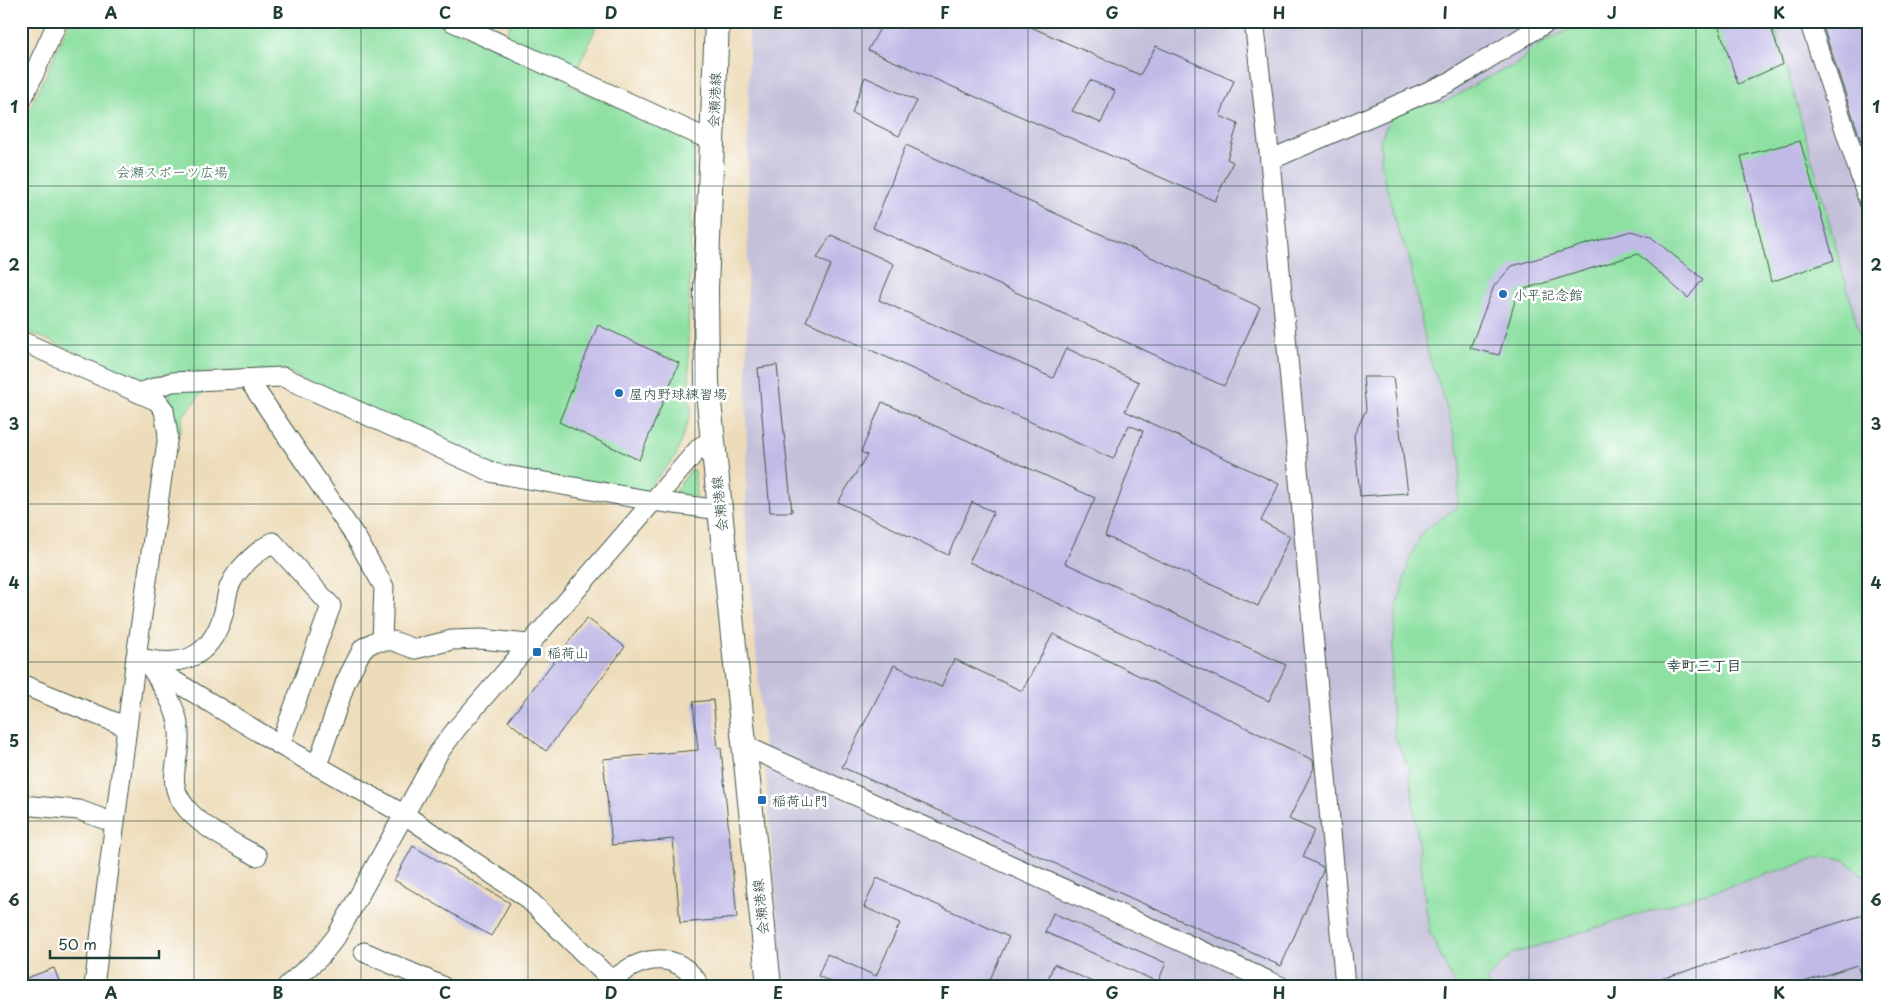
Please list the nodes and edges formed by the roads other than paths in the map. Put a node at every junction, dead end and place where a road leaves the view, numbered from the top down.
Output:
1 (58, 21) edge
2 (452, 21) edge
3 (717, 21) edge
4 (1254, 21) edge
5 (1549, 21) edge
6 (1809, 21) edge
7 (21, 102) edge
8 (712, 141) junction
9 (1270, 160) junction
10 (1869, 202) edge
11 (21, 341) edge
12 (248, 378) junction
13 (140, 392) junction
14 (712, 440) junction
15 (653, 501) junction
16 (720, 510) junction
17 (382, 641) junction
18 (528, 644) junction
19 (143, 662) junction
20 (21, 684) edge
21 (127, 728) junction
22 (743, 745) junction
23 (280, 746) junction
24 (317, 766) junction
25 (21, 805) edge
26 (405, 815) junction
27 (114, 823) junction
28 (257, 856) dead end
29 (364, 952) dead end
30 (94, 986) edge
31 (287, 986) edge
32 (442, 986) edge
33 (700, 986) edge
34 (768, 986) edge
35 (1280, 986) edge
36 (1345, 986) edge

1 - 7 street
2 - 8 street
3 - 8 main road, 会瀬港線
4 - 9 street
5 - 9 street
6 - 10 street
8 - 14 main road, 会瀬港線
9 - 36 street
11 - 13 street
12 - 13 street
12 - 15 street
12 - 17 street
13 - 19 street
14 - 15 street
14 - 16 main road, 会瀬港線
15 - 16 street
15 - 18 street
16 - 22 main road, 会瀬港線
17 - 18 street
17 - 24 street
18 - 26 street
19 - 21 street
19 - 23 street
19 - 23 street
19 - 28 street
20 - 21 street
21 - 27 street
22 - 34 main road, 会瀬港線
22 - 35 street
23 - 24 street
24 - 26 street
25 - 27 street
26 - 31 street
26 - 33 street
27 - 30 street
29 - 32 street

